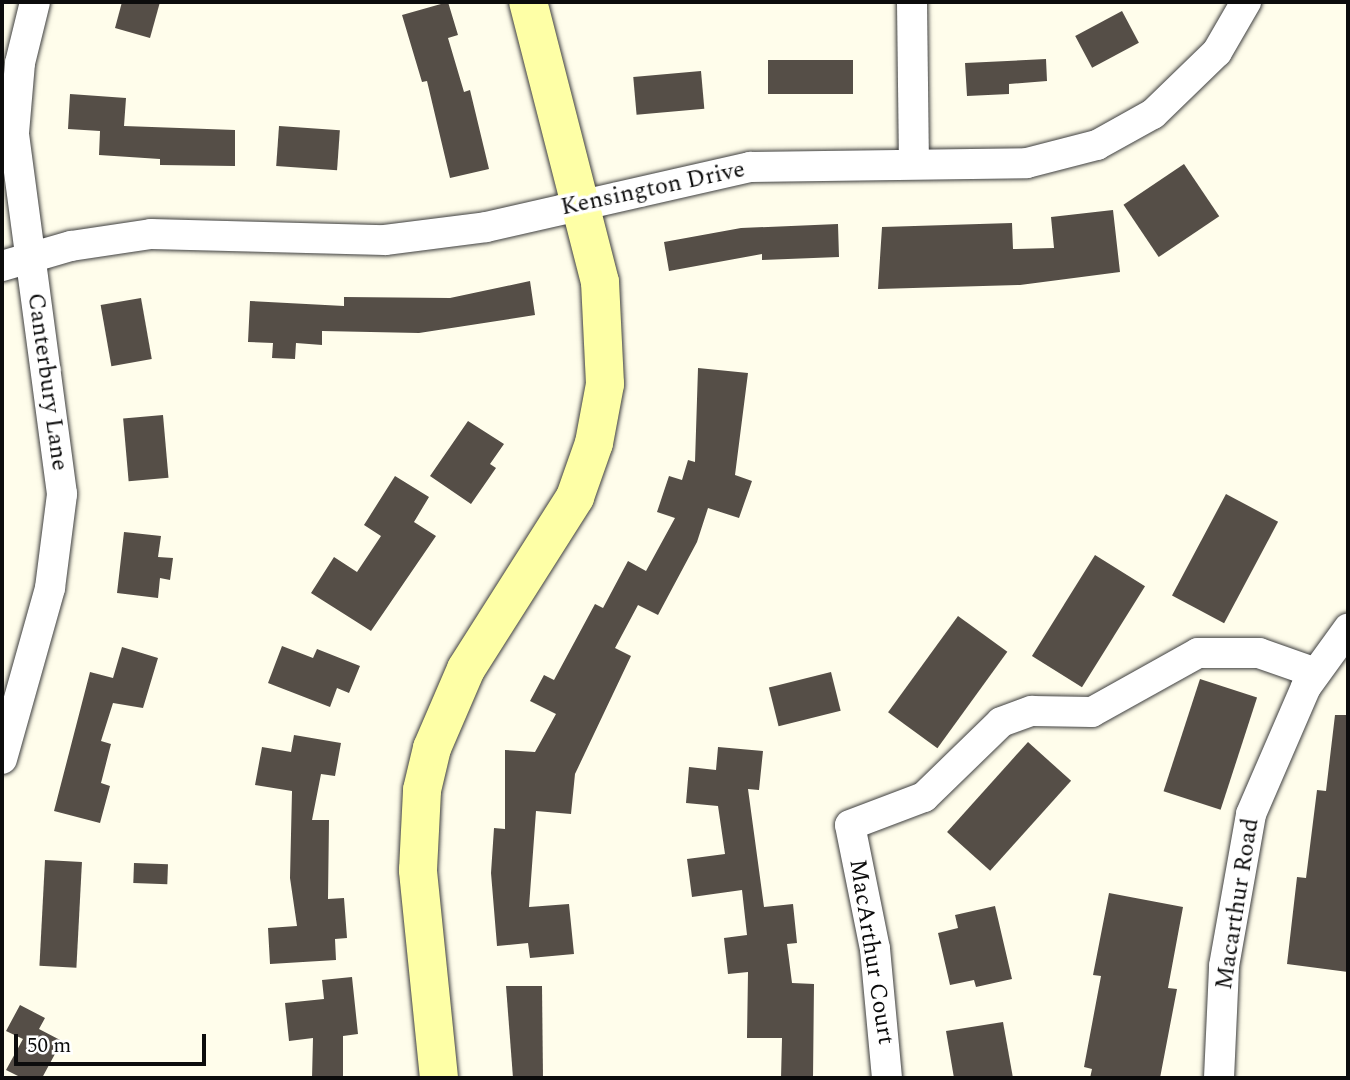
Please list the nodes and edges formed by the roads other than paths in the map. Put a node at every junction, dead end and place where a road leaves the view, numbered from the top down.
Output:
1 (35, 2) edge
2 (528, 2) edge
3 (912, 2) edge
4 (1246, 2) edge
5 (914, 163) junction
6 (582, 202) junction
7 (15, 261) edge
8 (1348, 629) edge
9 (1316, 673) junction
10 (2, 759) edge
11 (439, 1078) edge
12 (887, 1078) edge
13 (1219, 1078) edge

1 - 7 street, Canterbury Lane
2 - 6 street
3 - 5 street
4 - 5 street, Kensington Drive
5 - 6 street, Kensington Drive
6 - 7 street, Kensington Drive
6 - 11 street
7 - 10 street, Canterbury Lane
8 - 9 street, Macarthur Road
9 - 12 street, MacArthur Court
9 - 13 street, Macarthur Road

